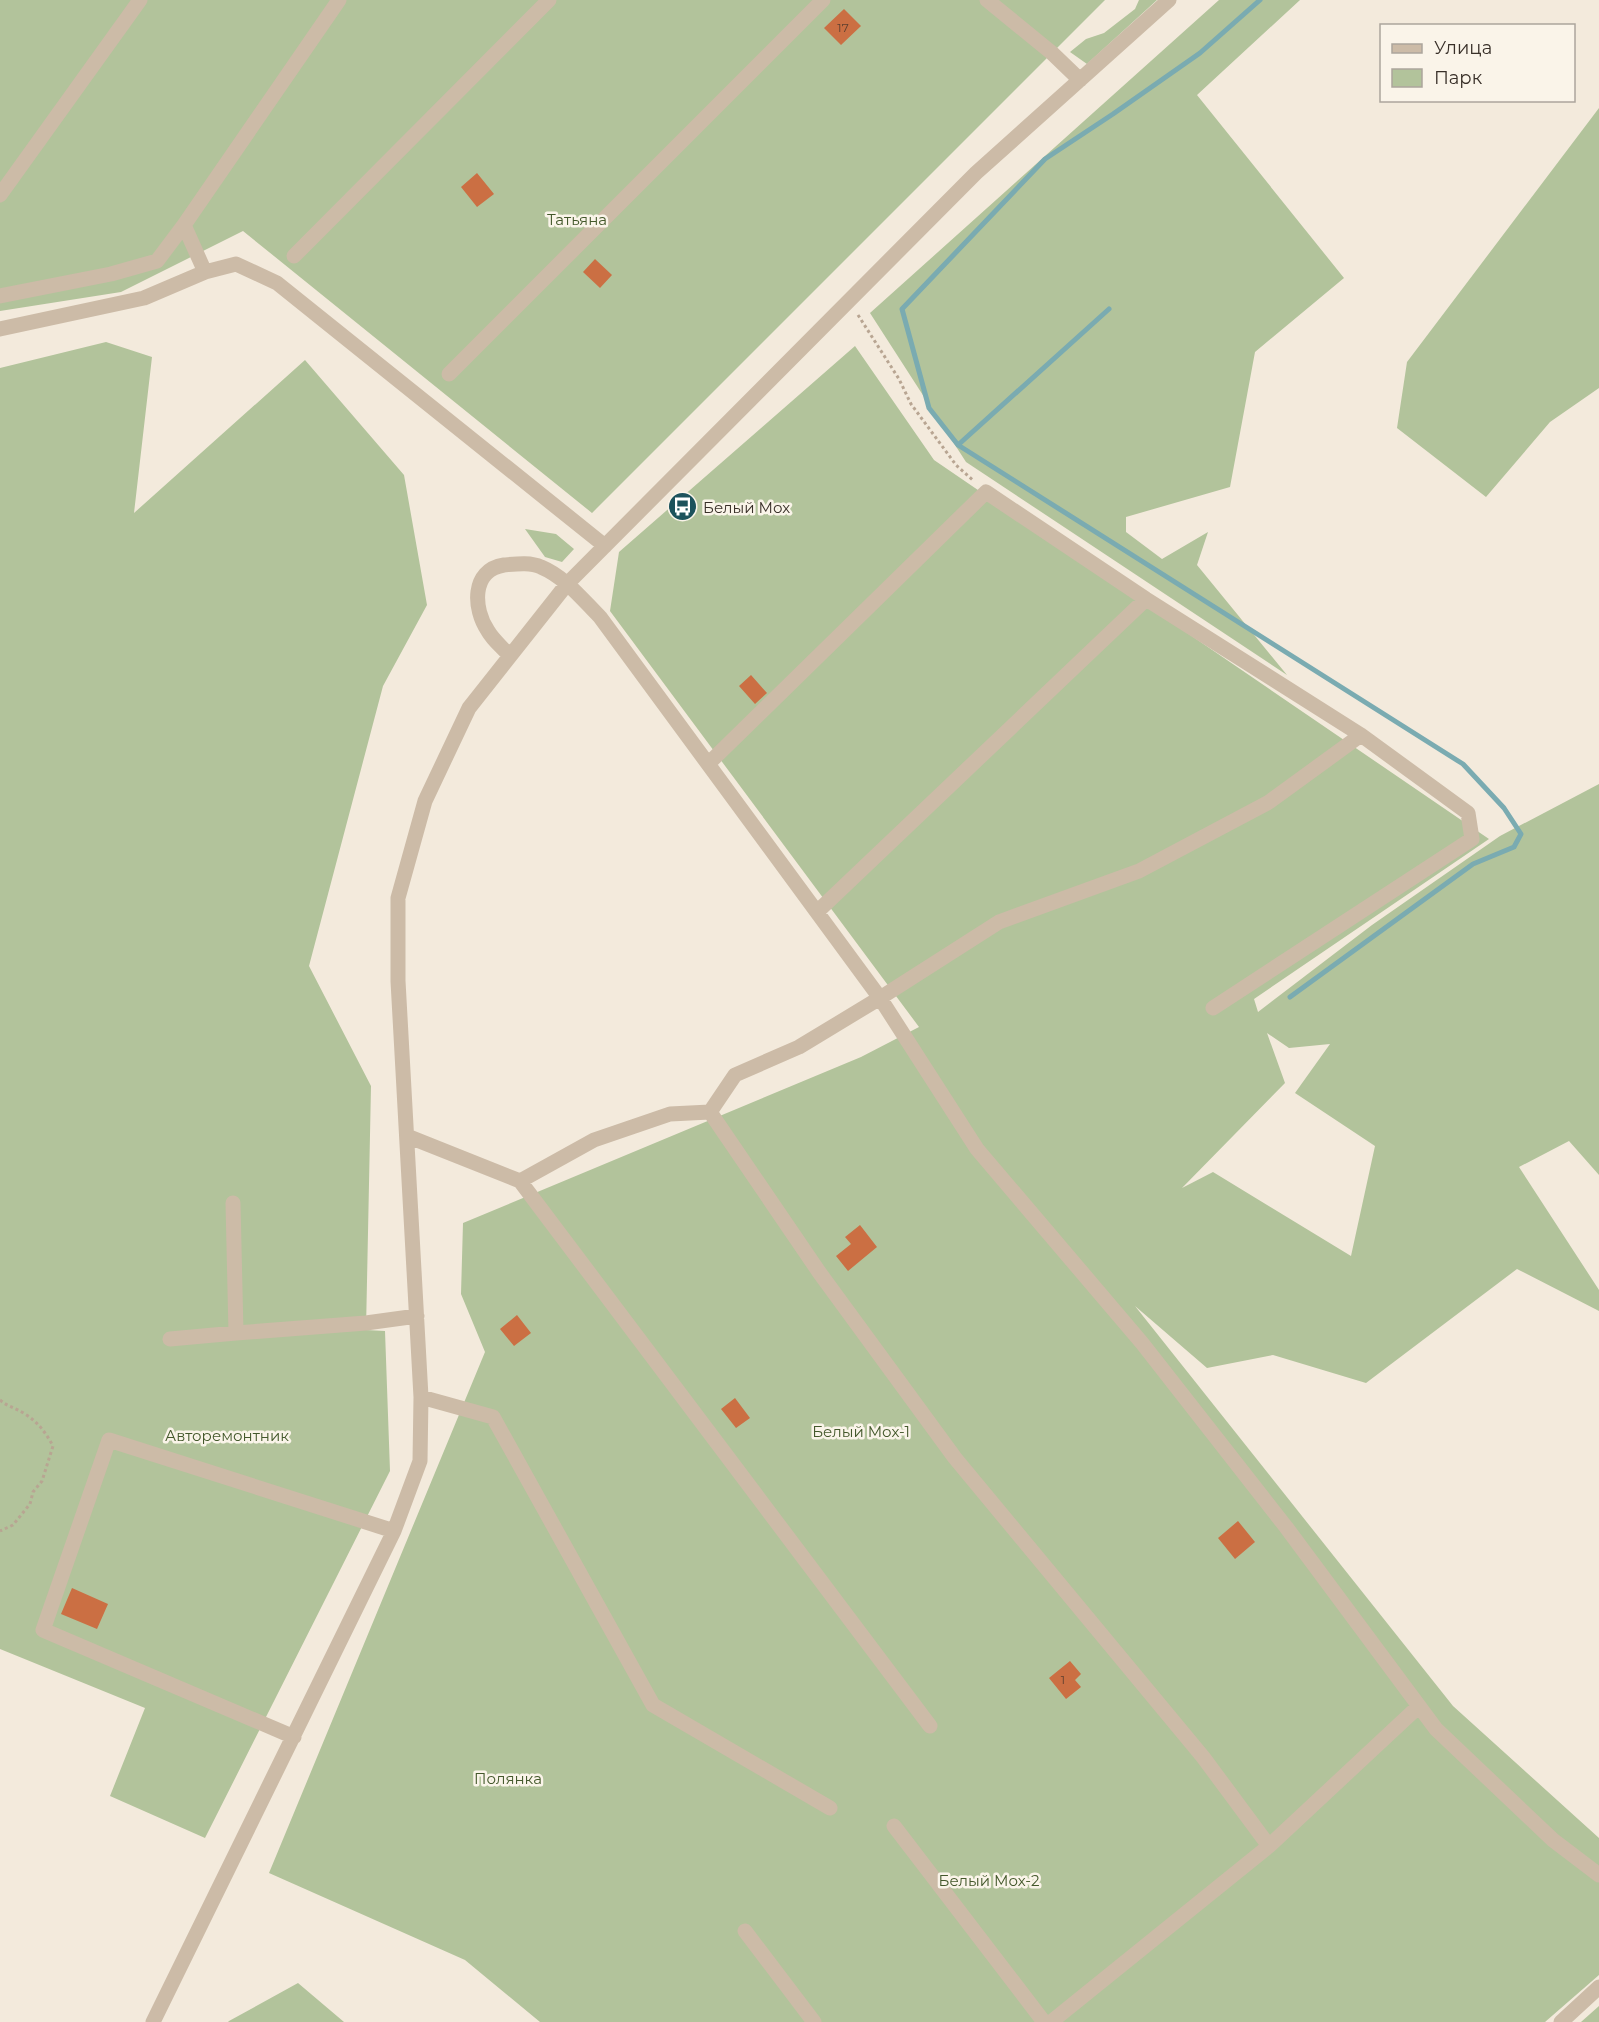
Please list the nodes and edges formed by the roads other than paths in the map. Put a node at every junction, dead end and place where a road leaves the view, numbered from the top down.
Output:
1 (140, 0) edge
2 (339, 0) edge
3 (549, 0) edge
4 (823, 0) edge
5 (987, 0) edge
6 (1169, 0) edge
7 (1080, 80) junction
8 (0, 195) edge
9 (184, 225) junction
10 (294, 256) dead end
11 (205, 272) junction
12 (0, 296) edge
13 (0, 329) edge
14 (449, 374) dead end
15 (605, 546) junction
16 (567, 584) junction
17 (1146, 599) junction
18 (509, 655) junction
19 (1361, 735) junction
20 (708, 764) junction
21 (817, 912) junction
22 (880, 998) junction
23 (1213, 1008) dead end
24 (710, 1112) junction
25 (407, 1136) junction
26 (520, 1181) junction
27 (233, 1203) dead end
28 (417, 1316) junction
29 (236, 1333) junction
30 (170, 1339) dead end
31 (421, 1396) junction
32 (394, 1531) junction
33 (1419, 1706) junction
34 (930, 1726) dead end
35 (294, 1737) junction
36 (830, 1808) dead end
37 (894, 1826) dead end
38 (1269, 1846) junction
39 (1599, 1875) edge
40 (745, 1931) dead end
41 (1599, 1988) edge
42 (153, 2022) edge
43 (814, 2022) edge
44 (1044, 2022) edge
45 (1051, 2022) edge
46 (1561, 2022) edge

1 - 8 street
2 - 9 street
3 - 10 street
4 - 14 street
5 - 7 street
6 - 7 street
7 - 15 street
9 - 11 street
9 - 12 street
11 - 13 street
11 - 15 street
15 - 16 street
16 - 18 street
16 - 18 street
16 - 20 street
17 - 19 street
17 - 20 street
17 - 21 street
18 - 25 street
19 - 22 street
19 - 23 street
20 - 21 street
21 - 22 street
22 - 24 street
22 - 33 street
24 - 26 street
24 - 38 street
25 - 26 street
25 - 28 street
26 - 34 street
27 - 29 street
28 - 29 street
28 - 31 street
29 - 30 street
31 - 32 street
31 - 36 street
32 - 35 street
32 - 35 street
33 - 38 street
33 - 39 street
35 - 42 street
37 - 44 street
38 - 45 street
40 - 43 street
41 - 46 street

